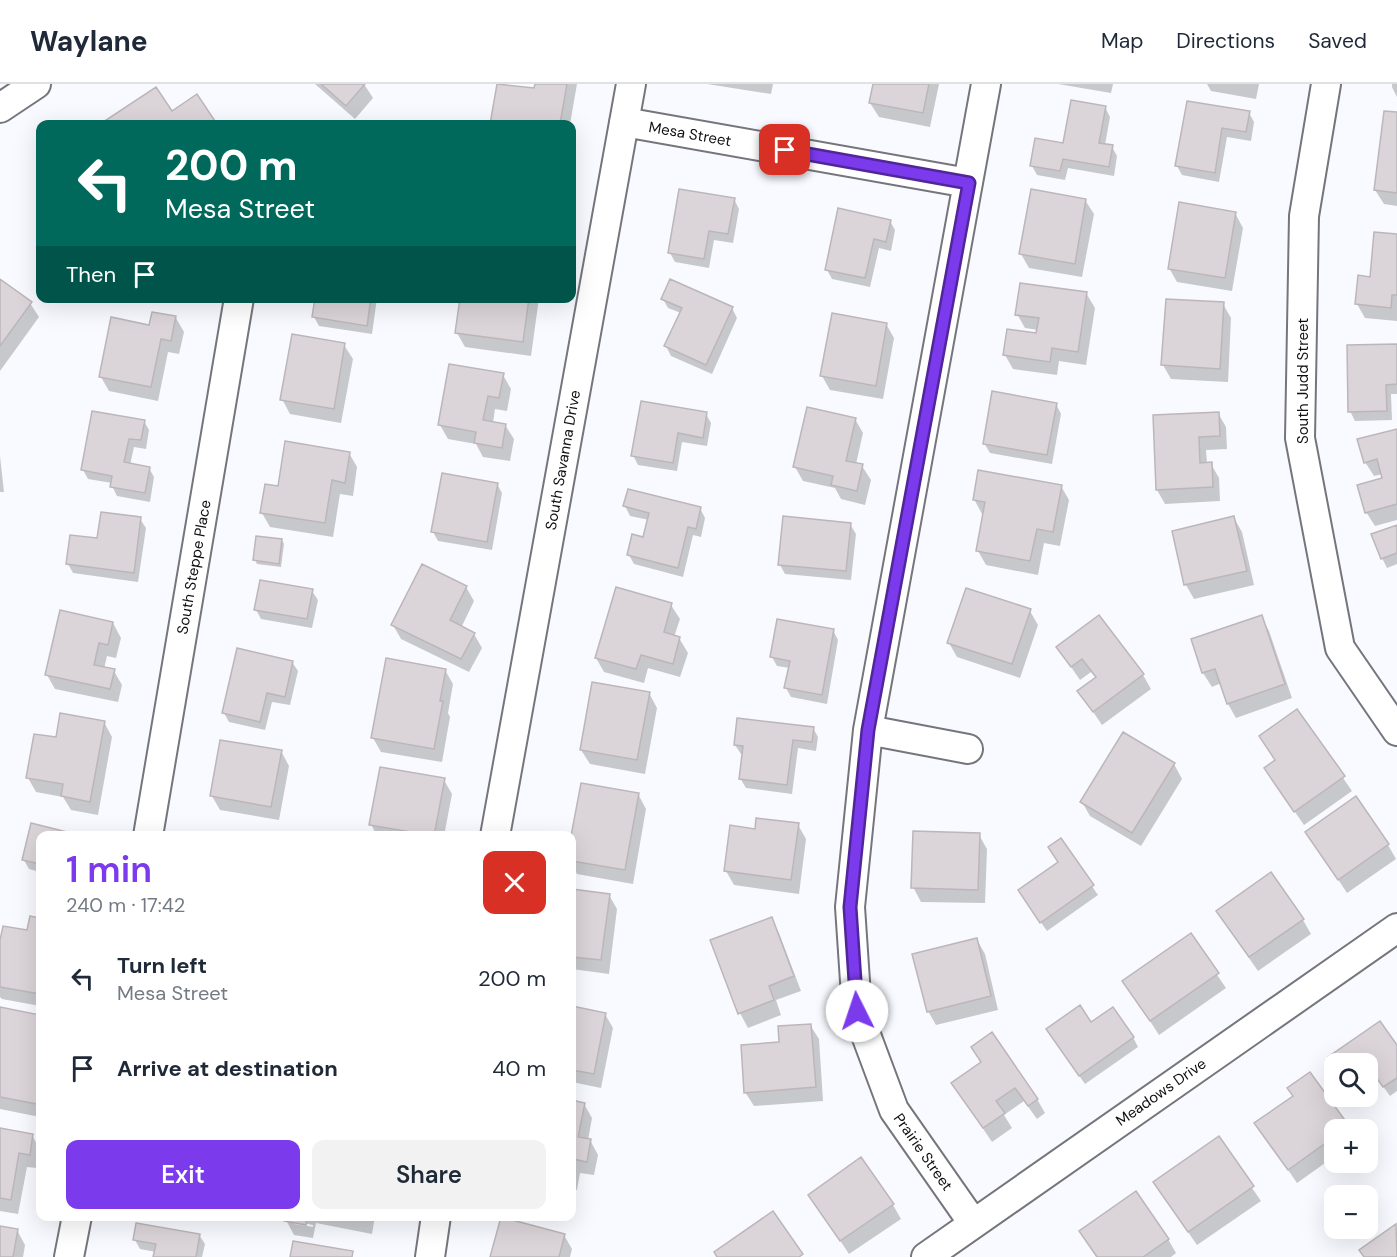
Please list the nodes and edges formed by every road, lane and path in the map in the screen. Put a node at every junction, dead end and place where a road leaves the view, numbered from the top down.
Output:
1 (36, 84) edge
2 (631, 84) edge
3 (986, 84) edge
4 (1326, 84) edge
5 (0, 108) edge
6 (624, 122) junction
7 (969, 183) junction
8 (238, 303) edge
9 (868, 730) junction
10 (1397, 731) edge
11 (968, 749) dead end
12 (149, 831) edge
13 (496, 831) edge
14 (1397, 928) edge
15 (76, 1221) edge
16 (435, 1221) edge
17 (973, 1223) junction
18 (69, 1257) edge
19 (430, 1257) edge
20 (926, 1257) edge

1 - 5 street
2 - 6 street, South Savanna Drive
3 - 7 street, Prairie Street
4 - 10 street, South Judd Street
6 - 7 street, Mesa Street
6 - 13 street, South Savanna Drive
7 - 9 street, Prairie Street
8 - 12 street, South Steppe Place
9 - 11 street
9 - 17 street, Prairie Street
14 - 17 street, Meadows Drive
15 - 18 street
16 - 19 street
17 - 20 street, Meadows Drive

